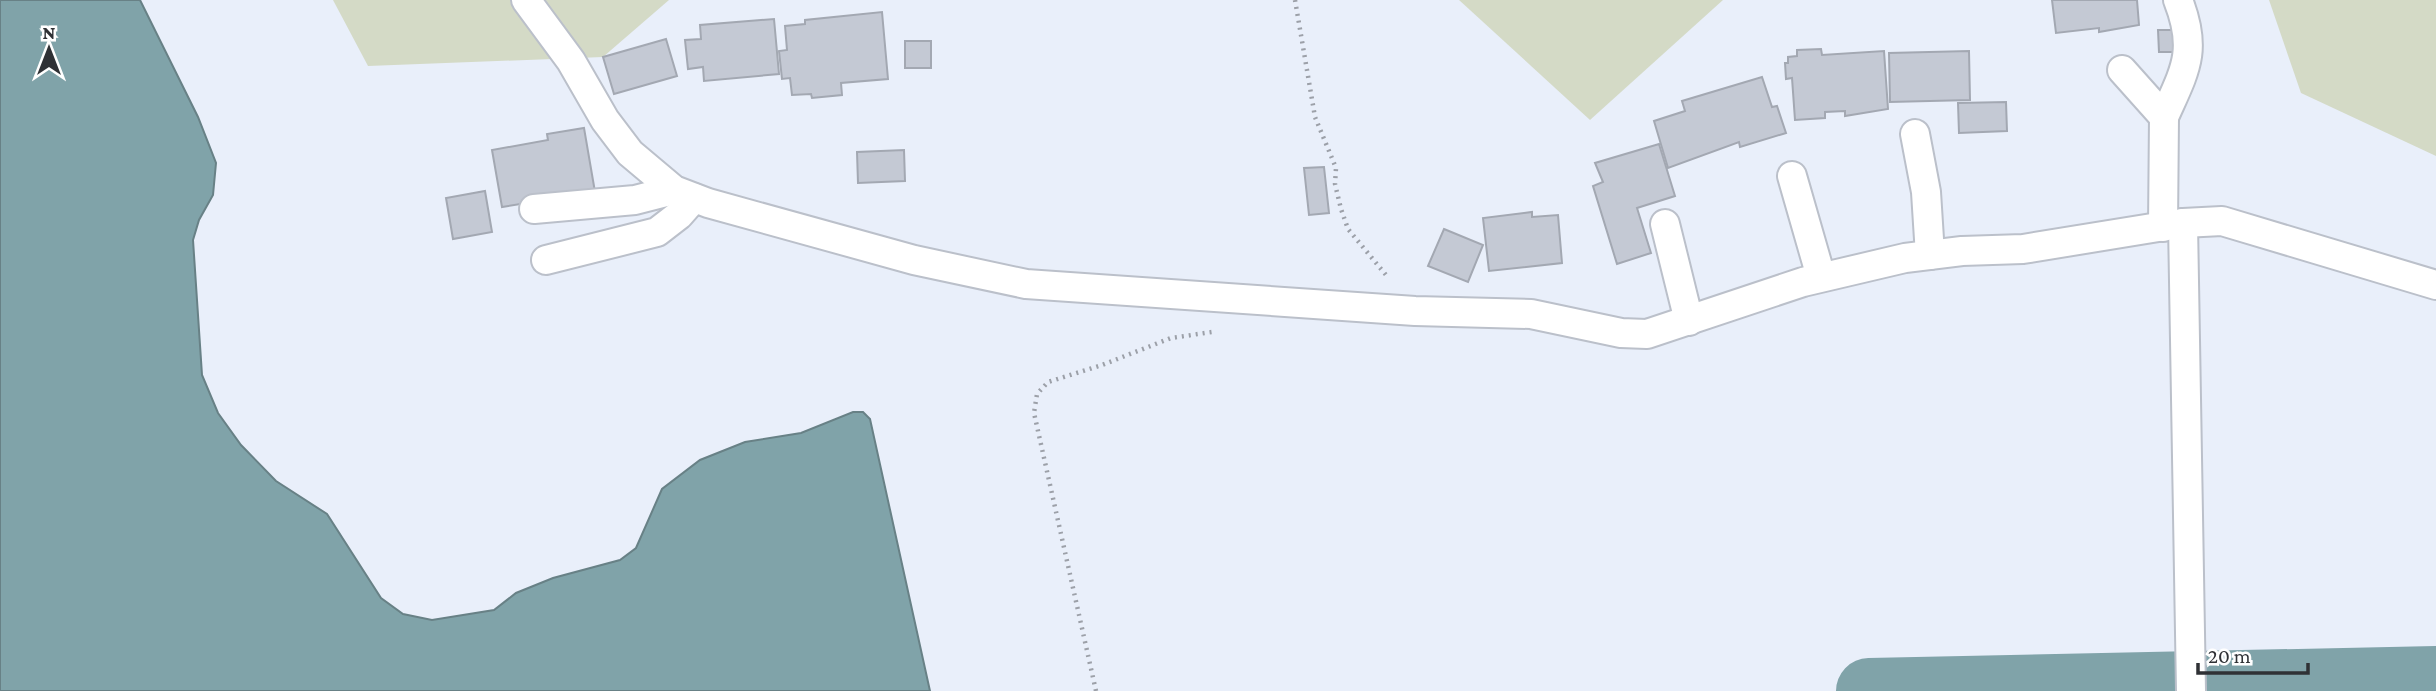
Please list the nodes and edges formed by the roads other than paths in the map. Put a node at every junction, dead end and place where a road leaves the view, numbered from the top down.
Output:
1 (526, 0) edge
2 (2178, 0) edge
3 (2122, 71) dead end
4 (2164, 117) junction
5 (1915, 134) dead end
6 (1792, 176) dead end
7 (684, 194) junction
8 (534, 209) dead end
9 (1665, 225) dead end
10 (2173, 225) junction
11 (1930, 255) junction
12 (546, 260) dead end
13 (1821, 277) junction
14 (2436, 285) edge
15 (1689, 321) junction
16 (2191, 680) edge

1 - 7 street
2 - 4 street
3 - 4 street
4 - 10 street
5 - 11 street
6 - 13 street
7 - 8 street
7 - 12 street
7 - 15 street
9 - 15 street
10 - 11 street
10 - 14 street
10 - 16 street
11 - 13 street
13 - 15 street

